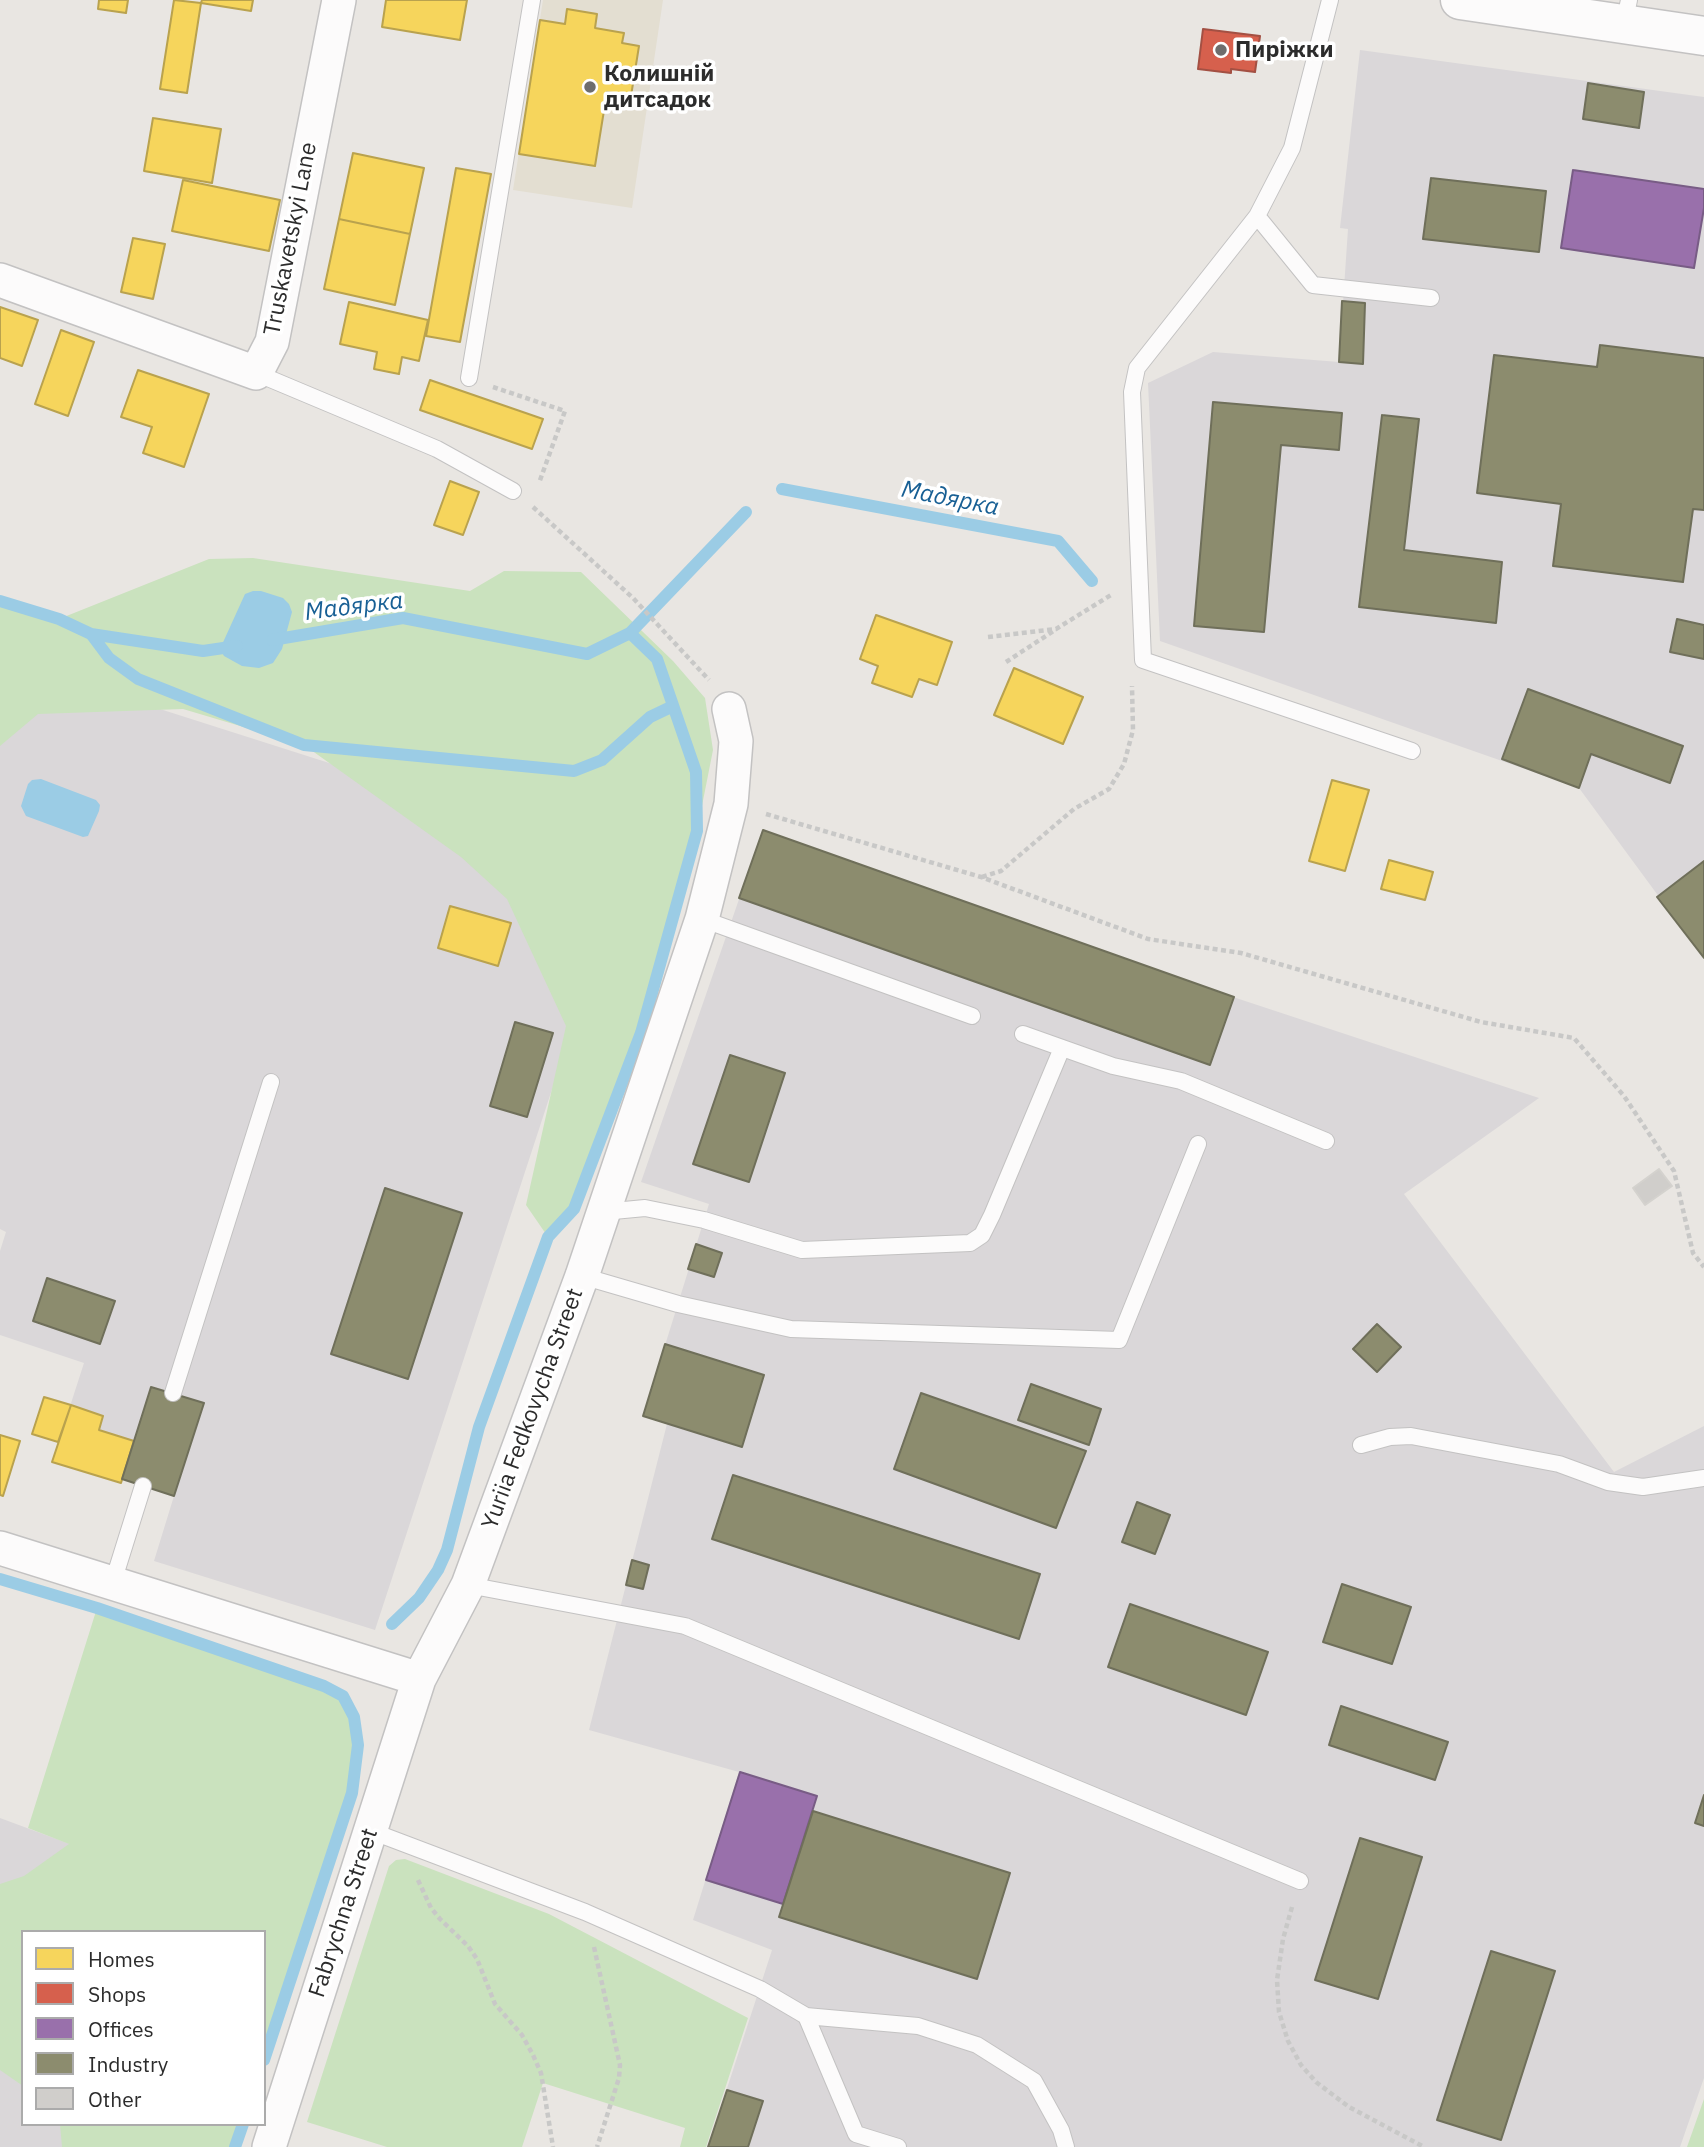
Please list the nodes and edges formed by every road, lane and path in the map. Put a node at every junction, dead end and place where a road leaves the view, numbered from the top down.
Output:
1 (339, 0) edge
2 (532, 0) edge
3 (1330, 0) edge
4 (1460, 0) edge
5 (1627, 12) edge
6 (1704, 36) edge
7 (1257, 216) junction
8 (0, 280) edge
9 (1431, 298) dead end
10 (256, 373) junction
11 (469, 378) joint
12 (513, 491) joint
13 (531, 506) junction
14 (1139, 579) junction
15 (1056, 629) junction
16 (988, 637) dead end
17 (1143, 660) junction
18 (1006, 662) dead end
19 (729, 709) joint
20 (1412, 751) dead end
21 (731, 804) junction
22 (981, 877) junction
23 (702, 919) junction
24 (972, 1016) dead end
25 (1023, 1034) dead end
26 (1062, 1048) junction
27 (271, 1082) dead end
28 (1326, 1141) dead end
29 (1198, 1144) dead end
30 (603, 1212) junction
31 (1704, 1267) edge
32 (582, 1276) junction
33 (173, 1393) dead end
34 (1361, 1445) dead end
35 (1704, 1478) edge
36 (143, 1486) dead end
37 (0, 1548) edge
38 (113, 1583) junction
39 (468, 1585) junction
40 (419, 1679) junction
41 (371, 1831) junction
42 (407, 1843) junction
43 (1300, 1881) joint
44 (585, 1912) junction
45 (806, 2016) junction
46 (854, 2140) edge
47 (273, 2146) edge
48 (553, 2147) edge
49 (597, 2147) edge
50 (898, 2147) edge
51 (1066, 2147) edge
52 (1424, 2147) edge

1 - 10 street, Truskavetskyi Lane
2 - 11 lane
3 - 7 lane
4 - 5 main road
5 - 6 main road
7 - 9 lane
7 - 14 lane
8 - 10 street
10 - 12 lane
11 - 13 path
12 - 13 path
13 - 19 path
14 - 15 path
14 - 17 lane
15 - 16 path
15 - 18 path
17 - 20 lane
17 - 22 path
19 - 21 street, Yuriia Fedkovycha Street
21 - 22 path
21 - 23 street, Yuriia Fedkovycha Street
22 - 31 path
23 - 24 lane
23 - 30 street, Yuriia Fedkovycha Street
25 - 26 lane
26 - 28 lane
26 - 30 lane
27 - 33 lane
29 - 32 lane
30 - 32 street, Yuriia Fedkovycha Street
32 - 39 street, Yuriia Fedkovycha Street
34 - 35 lane
36 - 38 lane
37 - 38 street
38 - 40 street
39 - 40 street, Yuriia Fedkovycha Street
39 - 43 lane
40 - 41 street, Fabrychna Street
41 - 42 lane
41 - 47 street, Fabrychna Street
42 - 44 lane
42 - 48 path
43 - 52 path
44 - 45 lane
44 - 49 path
45 - 46 lane
45 - 51 lane
46 - 50 lane

